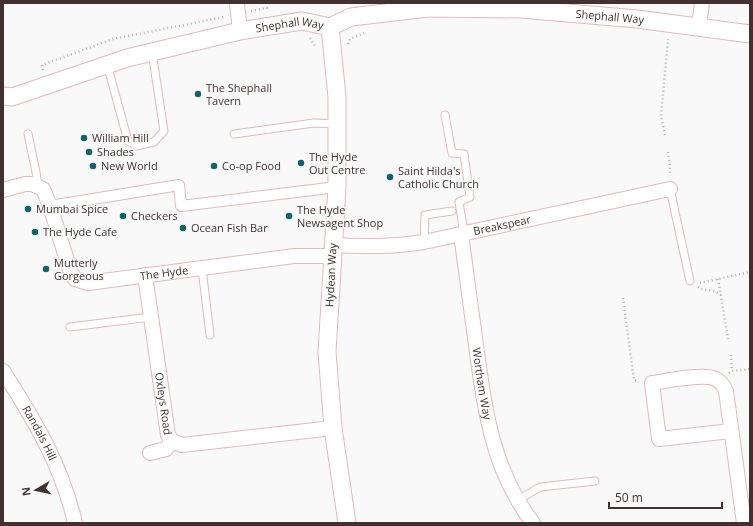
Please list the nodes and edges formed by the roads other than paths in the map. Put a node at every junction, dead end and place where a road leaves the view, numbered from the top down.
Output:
1 (702, 3) edge
2 (428, 5) edge
3 (243, 7) edge
4 (330, 27) junction
5 (699, 27) junction
6 (240, 31) junction
7 (750, 34) edge
8 (152, 52) junction
9 (107, 64) junction
10 (3, 96) edge
11 (445, 115) dead end
12 (337, 124) junction
13 (28, 134) dead end
14 (234, 134) dead end
15 (38, 186) junction
16 (337, 187) junction
17 (670, 189) joint
18 (3, 190) edge
19 (50, 206) junction
20 (452, 211) dead end
21 (462, 233) junction
22 (424, 242) junction
23 (332, 251) junction
24 (202, 269) junction
25 (146, 275) junction
26 (690, 281) dead end
27 (151, 317) junction
28 (70, 327) dead end
29 (210, 335) dead end
30 (3, 371) edge
31 (333, 428) junction
32 (731, 431) junction
33 (172, 441) junction
34 (150, 453) dead end
35 (595, 481) dead end
36 (518, 500) junction
37 (75, 523) edge
38 (347, 523) edge
39 (533, 523) edge
40 (744, 523) edge

1 - 5 street
2 - 4 street, Shephall Way
2 - 5 street, Shephall Way
3 - 6 street
4 - 6 street, Shephall Way
4 - 12 street, Hydean Way
5 - 7 street, Shephall Way
6 - 8 street, Shephall Way
8 - 9 street, Shephall Way
8 - 9 lane
9 - 10 street, Shephall Way
11 - 21 lane
12 - 14 lane
12 - 16 street, Hydean Way
13 - 15 lane
15 - 18 street
15 - 19 street, The Hyde
16 - 19 street
16 - 23 street, Hydean Way
17 - 21 street, Breakspear
17 - 26 lane
19 - 25 street, The Hyde
20 - 22 lane
21 - 22 street, Breakspear
21 - 36 street, Wortham Way
22 - 23 street, Breakspear
23 - 24 street, The Hyde
23 - 31 street, Hydean Way
24 - 25 street, The Hyde
24 - 29 lane
25 - 27 street, Oxleys Road
27 - 28 lane
27 - 33 street, Oxleys Road
30 - 37 street, Randals Hill
31 - 33 street, Oxleys Road
31 - 38 street, Hydean Way
32 - 32 street
32 - 40 street
33 - 34 street
35 - 36 lane
36 - 39 street, Wortham Way

